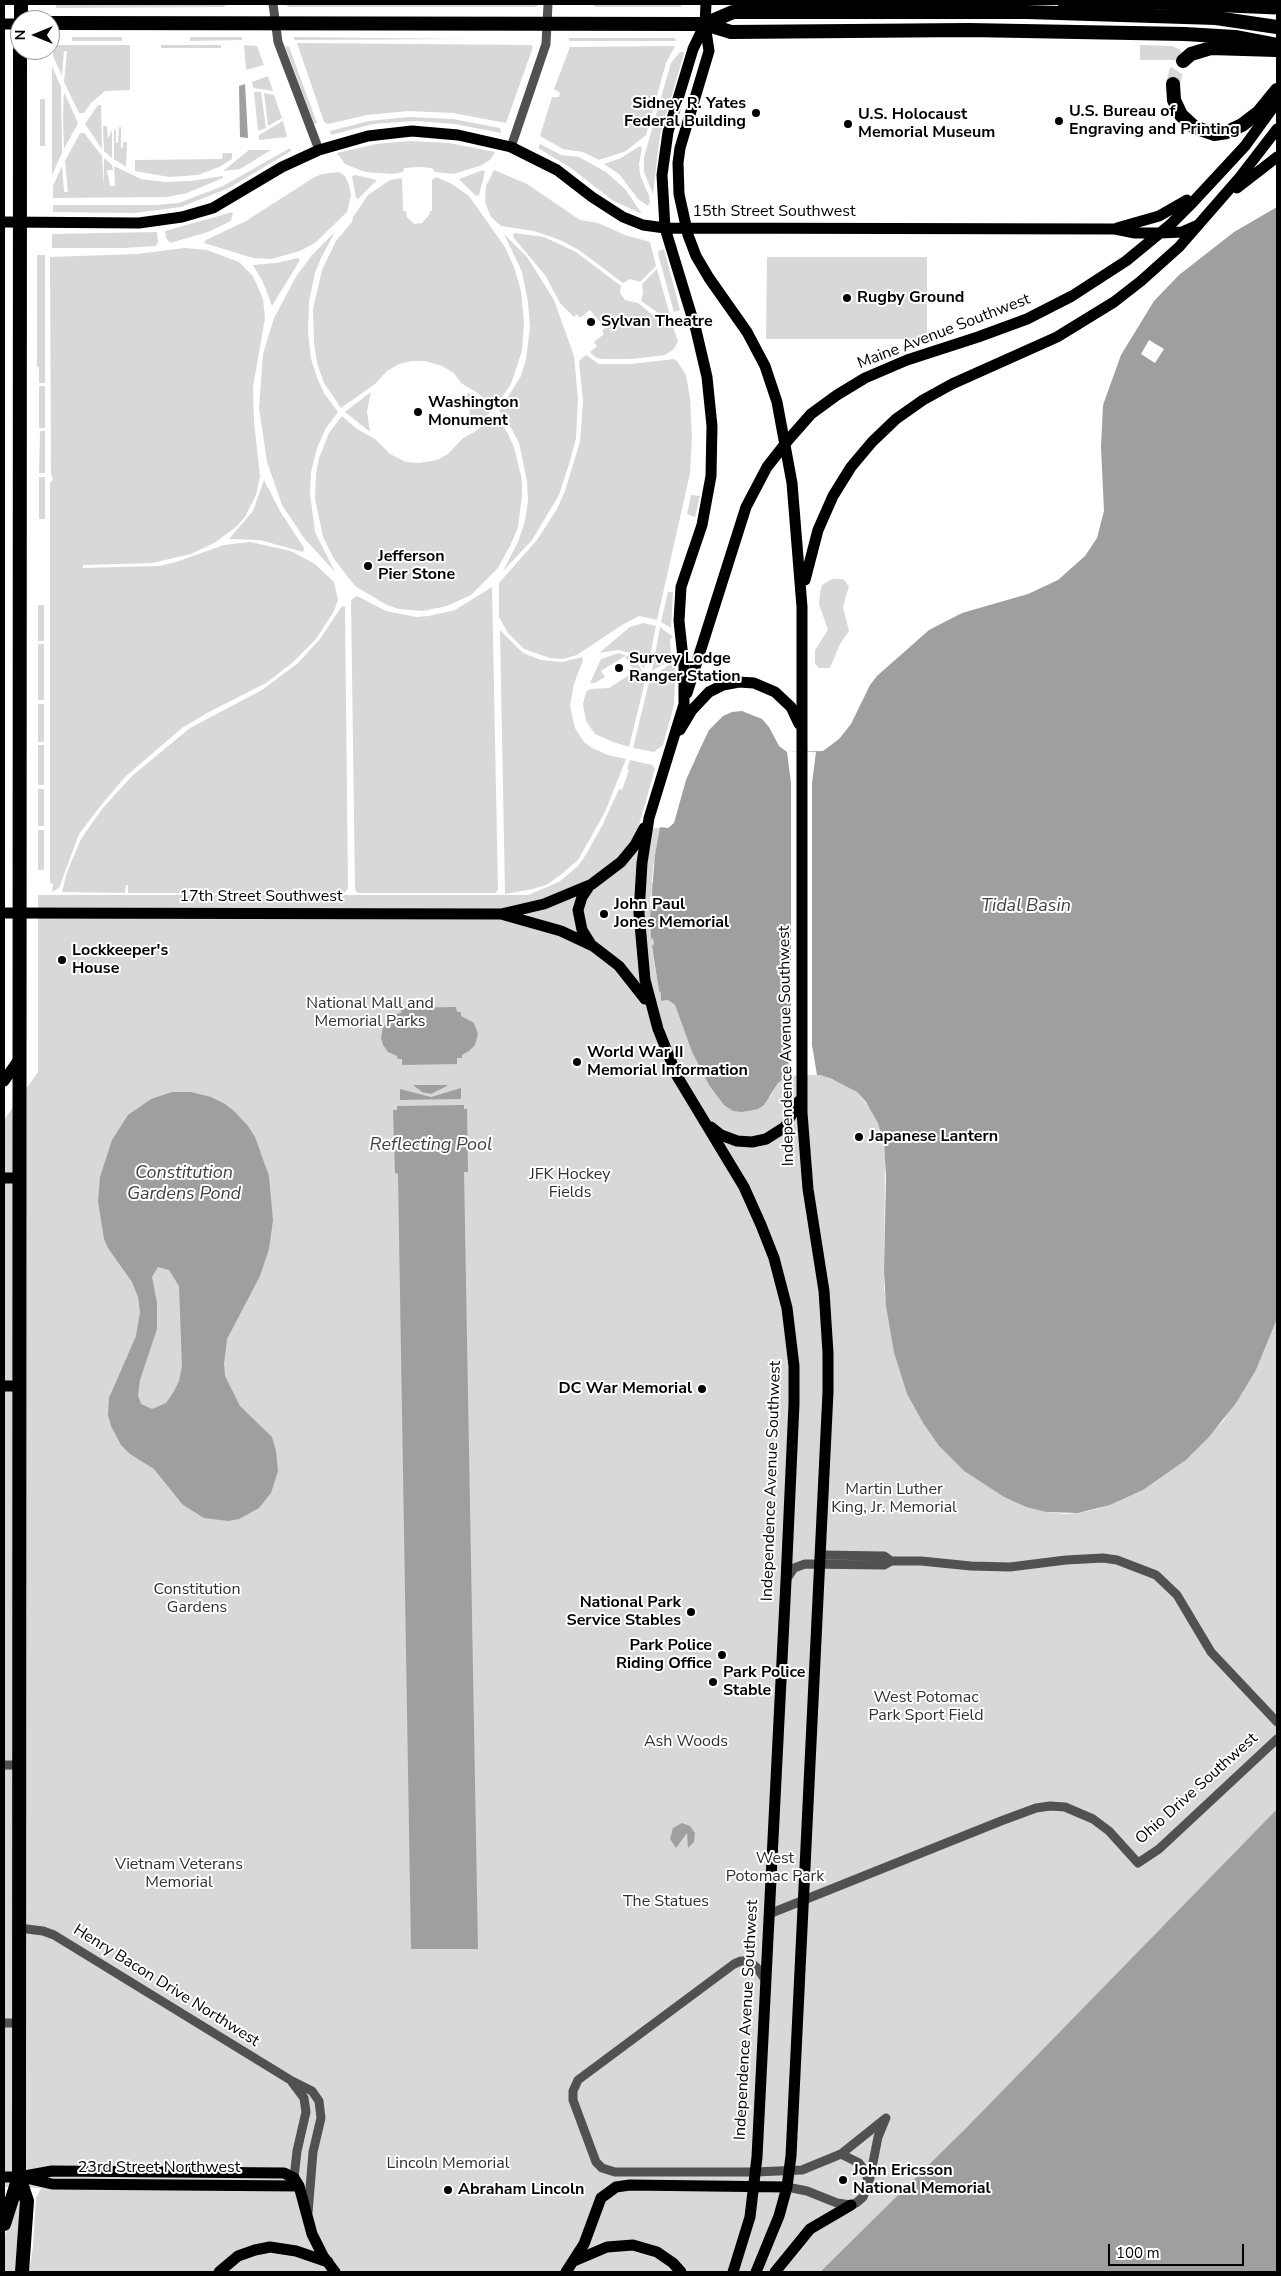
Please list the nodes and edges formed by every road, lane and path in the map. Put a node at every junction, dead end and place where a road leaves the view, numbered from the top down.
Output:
1 (273, 4) edge
2 (548, 4) edge
3 (706, 4) edge
4 (1099, 4) edge
5 (948, 8) edge
6 (1277, 9) edge
7 (1027, 12) junction
8 (60, 23) edge
9 (275, 23) junction
10 (547, 24) junction
11 (705, 24) junction
12 (1277, 27) edge
13 (942, 31) junction
14 (1277, 45) edge
15 (1277, 50) edge
16 (20, 60) edge
17 (1183, 60) tunnel mouth
18 (1173, 84) tunnel mouth
19 (1277, 90) edge
20 (1277, 102) edge
21 (1276, 132) edge
22 (1245, 146) junction
23 (511, 147) junction
24 (319, 150) junction
25 (1277, 157) edge
26 (1207, 187) junction
27 (1220, 200) junction
28 (4, 222) edge
29 (20, 222) junction
30 (1198, 225) junction
31 (665, 228) junction
32 (686, 229) junction
33 (1115, 229) junction
34 (1160, 233) junction
35 (802, 607) junction
36 (684, 704) junction
37 (801, 731) junction
38 (670, 746) junction
39 (649, 818) junction
40 (592, 884) junction
41 (4, 913) edge
42 (20, 913) junction
43 (501, 914) junction
44 (593, 946) junction
45 (652, 1012) junction
46 (20, 1058) junction
47 (4, 1081) edge
48 (801, 1094) junction
49 (704, 1121) junction
50 (4, 1178) edge
51 (20, 1178) junction
52 (4, 1386) edge
53 (20, 1386) junction
54 (820, 1560) junction
55 (786, 1580) junction
56 (1277, 1722) edge
57 (1277, 1739) edge
58 (4, 1765) edge
59 (20, 1765) junction
60 (804, 1900) junction
61 (769, 1914) junction
62 (20, 1928) junction
63 (766, 1981) junction
64 (4, 2023) edge
65 (20, 2023) junction
66 (292, 2081) junction
67 (841, 2154) junction
68 (789, 2171) junction
69 (755, 2172) junction
70 (4, 2176) edge
71 (19, 2177) junction
72 (296, 2182) junction
73 (869, 2183) junction
74 (754, 2185) junction
75 (786, 2187) junction
76 (851, 2205) junction
77 (307, 2218) junction
78 (4, 2224) edge
79 (574, 2261) junction
80 (328, 2262) junction
81 (22, 2272) edge
82 (219, 2272) edge
83 (335, 2272) edge
84 (566, 2272) edge
85 (681, 2272) edge
86 (733, 2272) edge
87 (756, 2272) edge
88 (775, 2272) edge

1 - 9 street
2 - 10 street
3 - 11 main road, Independence Avenue Southwest
4 - 6 main road
4 - 7 highway
5 - 7 highway
5 - 11 highway
5 - 13 main road
7 - 12 highway
8 - 9 highway
9 - 10 highway
9 - 24 street
10 - 11 highway
10 - 23 street
11 - 13 highway
11 - 31 main road, Independence Avenue Southwest
11 - 32 main road, Independence Avenue Southwest
13 - 14 highway
15 - 17 highway
16 - 29 highway
18 - 19 highway
20 - 22 main road, Maine Avenue Southwest
21 - 22 main road
21 - 27 main road
22 - 26 main road, Maine Avenue Southwest
23 - 24 main road, 15th Street Southwest
23 - 31 main road, 15th Street Southwest
24 - 29 main road, 15th Street Southwest
25 - 27 main road
26 - 33 main road
26 - 34 main road, Maine Avenue Southwest
27 - 30 main road
28 - 29 main road, 15th Street Southwest
29 - 42 highway
30 - 34 main road, 15th Street Southwest
30 - 35 main road
31 - 32 main road, 15th Street Southwest
31 - 36 main road, Independence Avenue Southwest
32 - 33 main road, 15th Street Southwest
32 - 35 main road, Independence Avenue Southwest
33 - 34 main road, 15th Street Southwest
34 - 36 main road, Maine Avenue Southwest
35 - 37 main road, Independence Avenue Southwest
36 - 38 main road, Independence Avenue Southwest
37 - 38 main road
37 - 48 main road, Independence Avenue Southwest
38 - 39 main road, Independence Avenue Southwest
39 - 40 main road, 17th Street Southwest
39 - 45 main road, Independence Avenue Southwest
40 - 43 main road, 17th Street Southwest
40 - 44 main road
41 - 42 main road, 17th Street Southwest
42 - 43 main road, 17th Street Southwest
42 - 46 highway
43 - 44 main road, 17th Street Southwest
44 - 45 main road, 17th Street Southwest
45 - 49 main road, Independence Avenue Southwest
46 - 47 main road
46 - 51 highway
48 - 49 main road
48 - 54 main road, Independence Avenue Southwest
49 - 55 main road, Independence Avenue Southwest
50 - 51 main road
51 - 53 highway
52 - 53 main road
53 - 59 highway
54 - 55 street
54 - 56 street
54 - 60 main road, Independence Avenue Southwest
55 - 61 main road, Independence Avenue Southwest
57 - 60 street, Ohio Drive Southwest
58 - 59 street
59 - 62 highway
60 - 61 street
60 - 68 main road, Independence Avenue Southwest
61 - 63 main road, Independence Avenue Southwest
62 - 65 highway
62 - 66 street, Henry Bacon Drive Northwest
63 - 69 main road, Independence Avenue Southwest
63 - 69 street
64 - 65 street
65 - 71 highway
66 - 72 street
66 - 77 street, Henry Bacon Drive Northwest
67 - 68 street
67 - 73 street
67 - 73 street
68 - 69 street
68 - 75 main road, Independence Avenue Southwest
69 - 74 main road, Independence Avenue Southwest
70 - 71 main road, 23rd Street Northwest
71 - 72 main road, 23rd Street Northwest
71 - 78 highway
71 - 81 highway
72 - 77 main road
73 - 76 street
74 - 75 main road
74 - 79 main road
74 - 86 main road
75 - 76 street
75 - 87 main road
76 - 88 main road
77 - 80 main road
79 - 84 main road
79 - 85 main road
80 - 82 main road
80 - 83 main road

